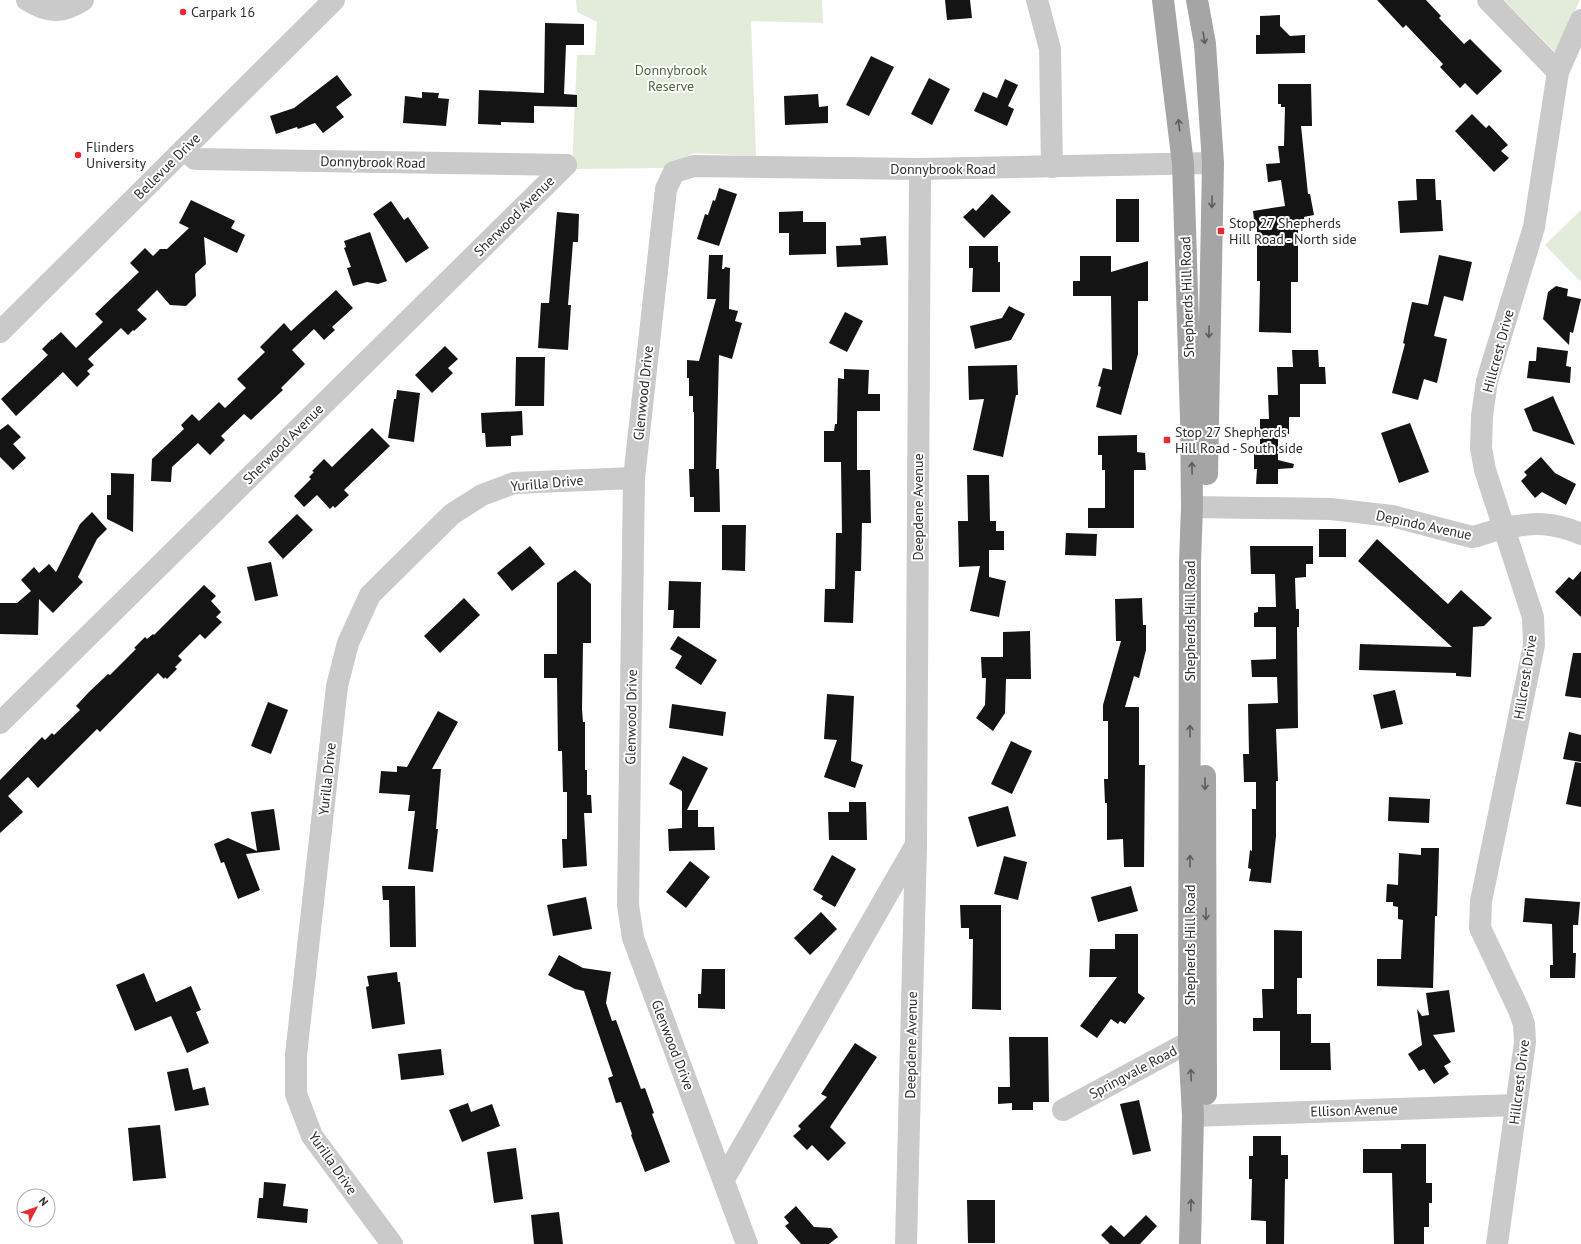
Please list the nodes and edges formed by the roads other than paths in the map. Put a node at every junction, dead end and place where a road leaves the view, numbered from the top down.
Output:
1 (27, 0) edge
2 (83, 0) edge
3 (334, 0) edge
4 (1037, 0) edge
5 (1163, 0) edge
6 (1197, 0) edge
7 (1488, 0) edge
8 (1581, 20) edge
9 (1558, 72) junction
10 (184, 149) junction
11 (1213, 163) junction
12 (1183, 164) junction
13 (566, 165) joint
14 (1052, 168) junction
15 (920, 169) junction
16 (674, 172) joint
17 (0, 332) edge
18 (634, 478) junction
19 (1199, 507) junction
20 (1504, 528) junction
21 (1581, 534) edge
22 (0, 722) edge
23 (916, 845) junction
24 (1197, 1040) junction
25 (1516, 1104) junction
26 (1063, 1110) dead end
27 (1199, 1116) junction
28 (724, 1179) junction
29 (392, 1244) edge
30 (747, 1244) edge
31 (906, 1244) edge
32 (1190, 1244) edge
33 (1204, 1244) edge
34 (1497, 1244) edge

1 - 2 street
3 - 10 street, Bellevue Drive
4 - 14 street
12 -> 5 main road, Shepherds Hill Road
6 -> 11 main road, Shepherds Hill Road
7 - 9 street
8 - 9 street, Hillcrest Drive
9 - 20 street, Hillcrest Drive
10 - 13 street, Donnybrook Road
10 - 17 street, Bellevue Drive
11 - 12 street, Donnybrook Road
11 -> 19 main road, Shepherds Hill Road
12 - 14 street, Donnybrook Road
19 -> 12 main road, Shepherds Hill Road
13 - 22 street, Sherwood Avenue
14 - 15 street, Donnybrook Road
15 - 16 street, Donnybrook Road
15 - 23 street, Deepdene Avenue
16 - 18 street, Glenwood Drive
18 - 28 street, Glenwood Drive
18 - 29 street, Yurilla Drive
19 - 20 street, Depindo Avenue
19 - 24 main road, Shepherds Hill Road
20 - 21 street, Depindo Avenue
20 - 25 street, Hillcrest Drive
23 - 28 street, Deepdene Avenue
23 - 31 street, Deepdene Avenue
24 - 26 street, Springvale Road
24 - 27 main road, Shepherds Hill Road
25 - 27 street, Ellison Avenue
25 - 34 street, Hillcrest Drive
32 -> 27 main road, Shepherds Hill Road
27 - 33 main road, Shepherds Hill Road
28 - 30 street, Glenwood Drive

